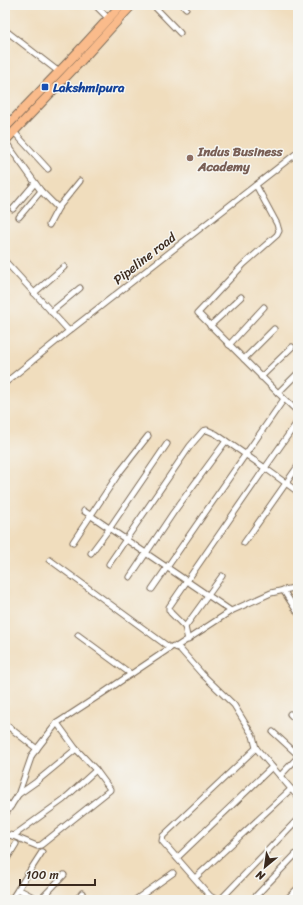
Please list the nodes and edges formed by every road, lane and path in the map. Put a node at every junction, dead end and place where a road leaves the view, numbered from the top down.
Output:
1 (153, 5) edge
2 (97, 6) edge
3 (126, 6) edge
4 (109, 18) junction
5 (5, 30) edge
6 (180, 33) dead end
7 (59, 72) junction
8 (5, 115) edge
9 (12, 121) junction
10 (5, 128) edge
11 (14, 132) junction
12 (5, 141) edge
13 (298, 152) edge
14 (48, 169) dead end
15 (80, 181) dead end
16 (35, 183) junction
17 (256, 185) junction
18 (41, 191) junction
19 (58, 208) junction
20 (14, 209) dead end
21 (19, 216) dead end
22 (50, 225) dead end
23 (5, 261) edge
24 (64, 267) dead end
25 (80, 288) dead end
26 (34, 293) junction
27 (241, 297) dead end
28 (264, 307) dead end
29 (51, 312) junction
30 (210, 326) junction
31 (274, 328) dead end
32 (69, 331) junction
33 (229, 345) junction
34 (292, 347) dead end
35 (244, 359) junction
36 (298, 373) edge
37 (261, 377) junction
38 (5, 382) edge
39 (278, 393) junction
40 (284, 399) junction
41 (298, 412) edge
42 (298, 421) edge
43 (148, 436) dead end
44 (226, 442) junction
45 (167, 444) dead end
46 (245, 455) junction
47 (298, 466) edge
48 (265, 468) junction
49 (286, 483) junction
50 (298, 492) edge
51 (84, 511) dead end
52 (90, 516) junction
53 (109, 529) junction
54 (125, 540) junction
55 (73, 542) dead end
56 (244, 543) dead end
57 (90, 553) dead end
58 (146, 554) junction
59 (50, 560) dead end
60 (109, 564) dead end
61 (167, 568) junction
62 (222, 576) dead end
63 (130, 577) dead end
64 (187, 582) junction
65 (298, 587) edge
66 (152, 589) dead end
67 (283, 590) junction
68 (207, 596) junction
69 (230, 611) junction
70 (298, 613) edge
71 (185, 627) junction
72 (78, 635) dead end
73 (188, 640) junction
74 (176, 647) junction
75 (170, 648) junction
76 (132, 674) junction
77 (290, 714) dead end
78 (298, 722) edge
79 (57, 723) junction
80 (5, 724) edge
81 (274, 732) dead end
82 (256, 748) junction
83 (37, 749) junction
84 (76, 749) junction
85 (298, 756) edge
86 (272, 767) junction
87 (96, 770) junction
88 (280, 776) junction
89 (291, 789) junction
90 (18, 795) junction
91 (298, 797) edge
92 (5, 802) edge
93 (10, 806) junction
94 (5, 815) edge
95 (298, 819) edge
96 (5, 834) edge
97 (13, 836) junction
98 (16, 844) dead end
99 (42, 852) dead end
100 (298, 852) edge
101 (177, 858) junction
102 (5, 862) edge
103 (173, 873) dead end
104 (64, 875) dead end
105 (195, 878) junction
106 (298, 888) edge
107 (18, 889) junction
108 (82, 893) dead end
109 (11, 900) edge
110 (40, 900) edge
111 (76, 900) edge
112 (136, 900) edge
113 (219, 900) edge
114 (252, 900) edge
115 (286, 900) edge

1 - 6 street
2 - 4 street
3 - 4 highway
3 - 11 highway
4 - 7 highway
5 - 7 street
7 - 9 highway
8 - 9 street
9 - 10 highway
11 - 12 highway
11 - 14 street
12 - 16 street
13 - 17 street, Pipeline road
15 - 19 street
16 - 18 street
16 - 20 street
17 - 30 street
17 - 32 street, Pipeline road
18 - 19 street
18 - 21 street
19 - 22 street
23 - 26 street
24 - 26 street
25 - 29 street
26 - 29 street
27 - 30 street
28 - 33 street
29 - 32 street
30 - 33 street
31 - 35 street
32 - 38 street, Pipeline road
33 - 35 street
34 - 37 street
35 - 37 street
36 - 39 street
37 - 39 street
39 - 40 street
40 - 41 street
40 - 46 street
42 - 48 street
43 - 52 street
44 - 46 street
44 - 54 street
44 - 58 street
45 - 53 street
46 - 48 street
46 - 61 street
47 - 49 street
48 - 49 street
48 - 64 street
49 - 50 street
49 - 56 street
51 - 52 street
52 - 53 street
52 - 55 street
53 - 54 street
53 - 57 street
54 - 58 street
54 - 60 street
58 - 61 street
58 - 63 street
59 - 75 street
61 - 64 street
61 - 66 street
62 - 68 street
64 - 68 street
64 - 71 street
65 - 67 street
67 - 69 street
67 - 70 street
68 - 69 street
68 - 71 street
69 - 73 street
71 - 73 street
72 - 76 street
73 - 74 street
74 - 75 street
74 - 82 street
75 - 76 street
76 - 79 street
77 - 78 street
79 - 83 street
79 - 84 street
80 - 83 street
81 - 85 street
82 - 86 street
82 - 101 street
83 - 90 street
84 - 87 street
84 - 90 street
85 - 88 street
86 - 88 street
86 - 101 street
87 - 97 street
87 - 97 street
88 - 89 street
89 - 91 street
89 - 105 street
90 - 93 street
92 - 93 street
93 - 94 street
95 - 113 street
96 - 97 street
98 - 102 street
99 - 107 street
100 - 114 street
101 - 105 street
103 - 112 street
104 - 110 street
105 - 113 street
106 - 115 street
107 - 109 street
107 - 110 street
108 - 111 street

